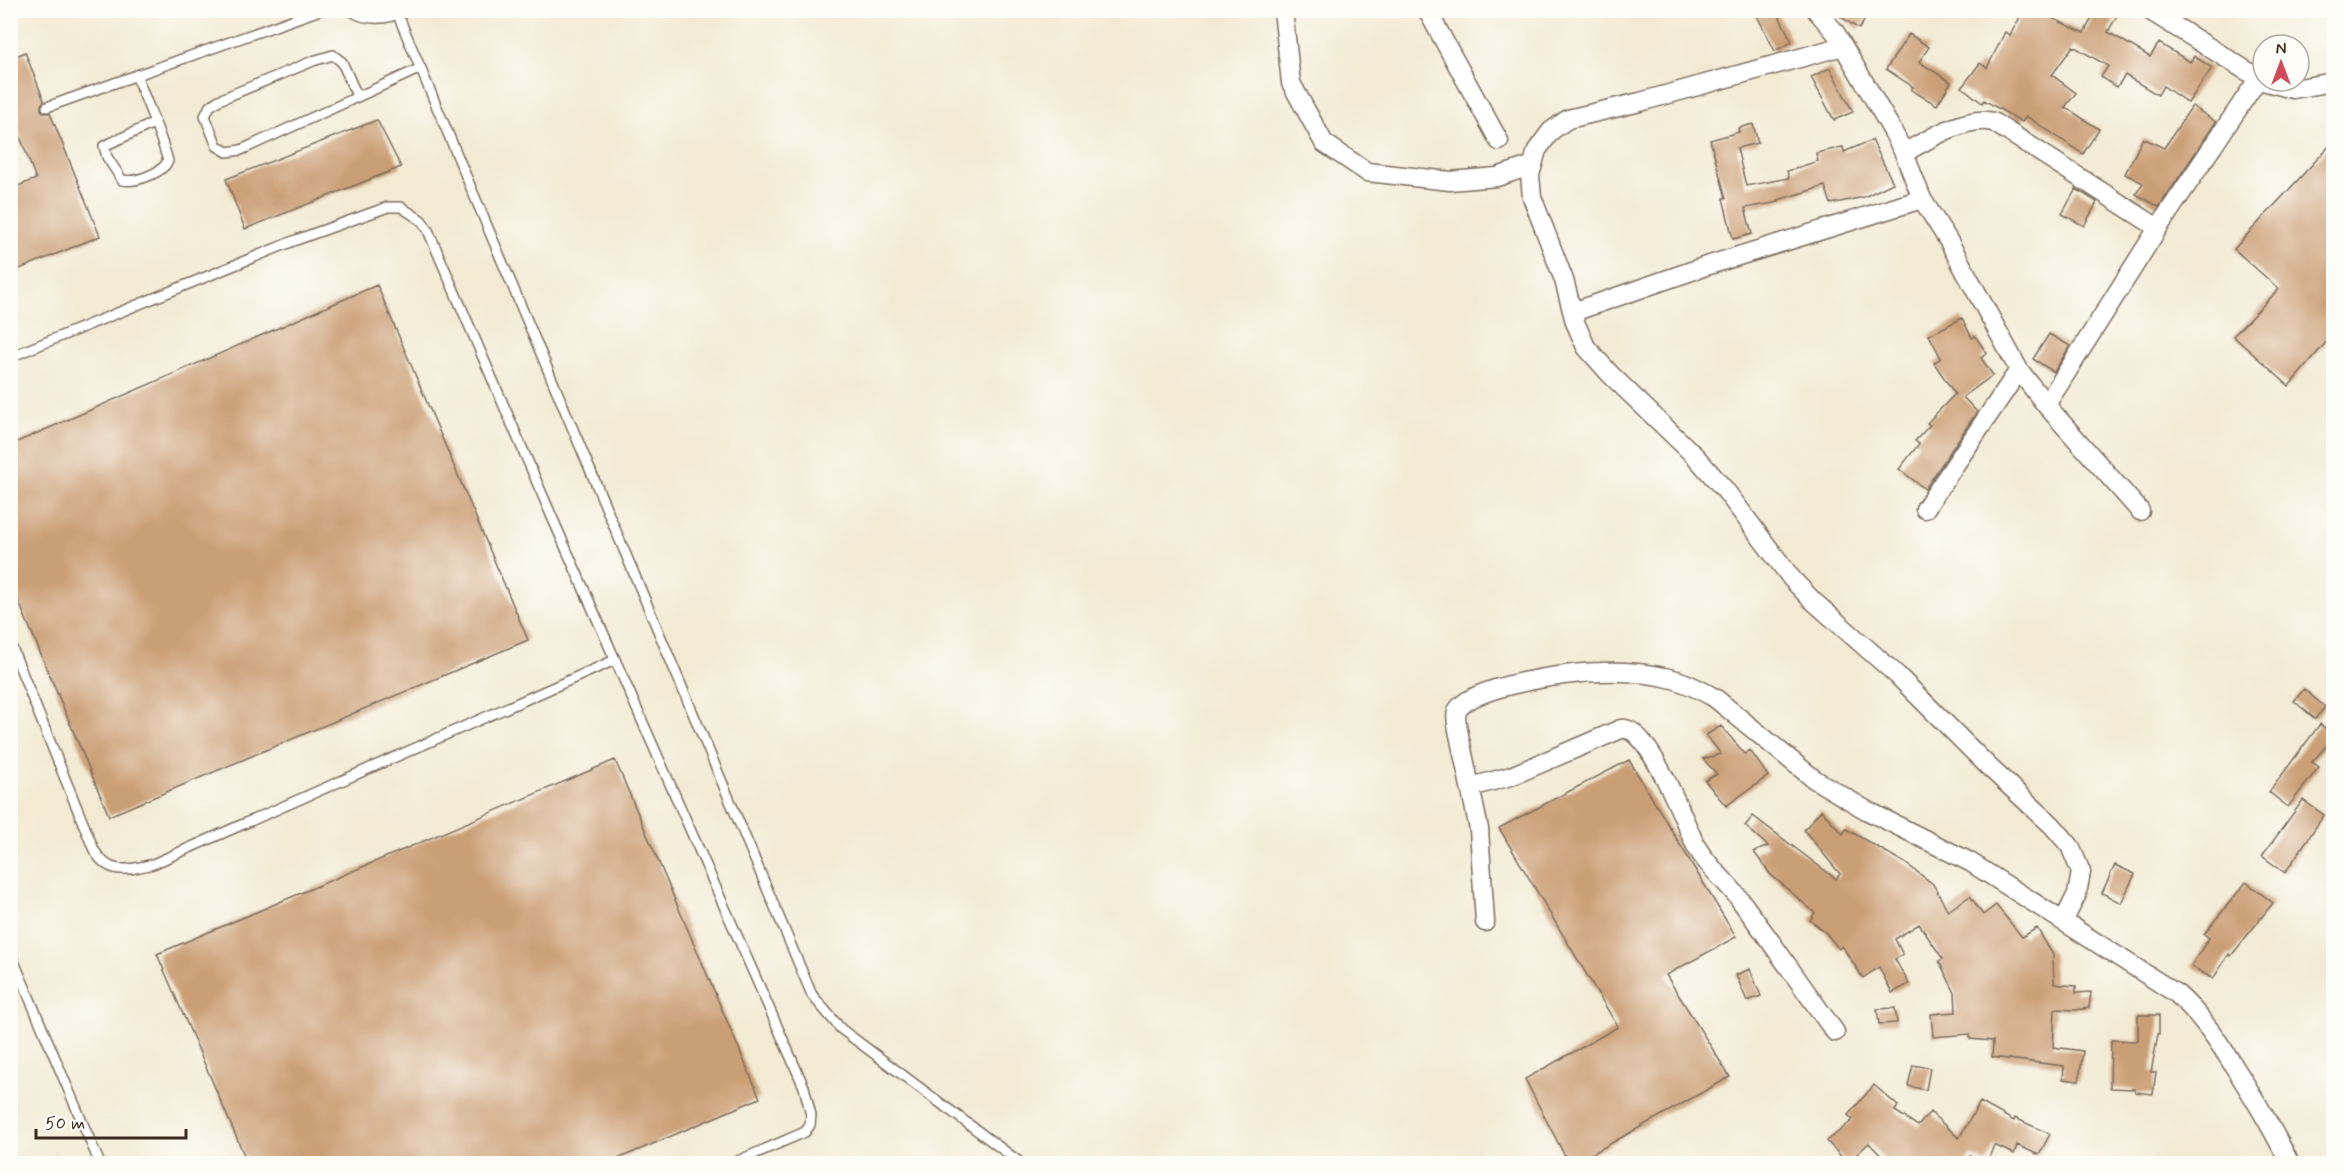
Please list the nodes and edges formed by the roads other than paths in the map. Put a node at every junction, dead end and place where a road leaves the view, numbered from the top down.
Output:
1 (320, 10) edge
2 (350, 10) edge
3 (1283, 10) edge
4 (1427, 10) edge
5 (1816, 10) edge
6 (2149, 10) edge
7 (401, 13) edge
8 (1843, 46) junction
9 (421, 68) junction
10 (2251, 74) edge
11 (136, 75) junction
12 (2334, 82) edge
13 (2311, 86) edge
14 (2252, 93) edge
15 (357, 96) junction
16 (47, 107) dead end
17 (154, 123) junction
18 (1499, 141) dead end
19 (1904, 153) junction
20 (1533, 165) junction
21 (1922, 199) junction
22 (2158, 228) junction
23 (1573, 312) junction
24 (10, 357) edge
25 (2019, 369) junction
26 (2046, 405) junction
27 (1925, 508) dead end
28 (2140, 511) dead end
29 (10, 643) edge
30 (615, 660) junction
31 (1471, 787) junction
32 (2064, 920) junction
33 (1485, 922) dead end
34 (10, 952) edge
35 (1835, 1032) dead end
36 (100, 1164) edge
37 (731, 1164) edge
38 (1022, 1164) edge
39 (2290, 1164) edge

1 - 11 lane
2 - 7 lane
3 - 20 street
4 - 18 street
5 - 8 street
6 - 10 street
7 - 9 lane
8 - 19 street
8 - 20 street
9 - 15 lane
9 - 38 lane
11 - 16 lane
11 - 17 lane
12 - 13 street
14 - 22 street
15 - 15 lane
17 - 17 lane
19 - 21 street
19 - 22 street
20 - 23 street
21 - 23 street
21 - 25 street
22 - 26 street
23 - 32 street
24 - 30 lane
25 - 26 street
25 - 27 street
26 - 28 street
29 - 30 lane
30 - 37 lane
31 - 32 street
31 - 33 street
31 - 35 street
32 - 39 street
34 - 36 lane

